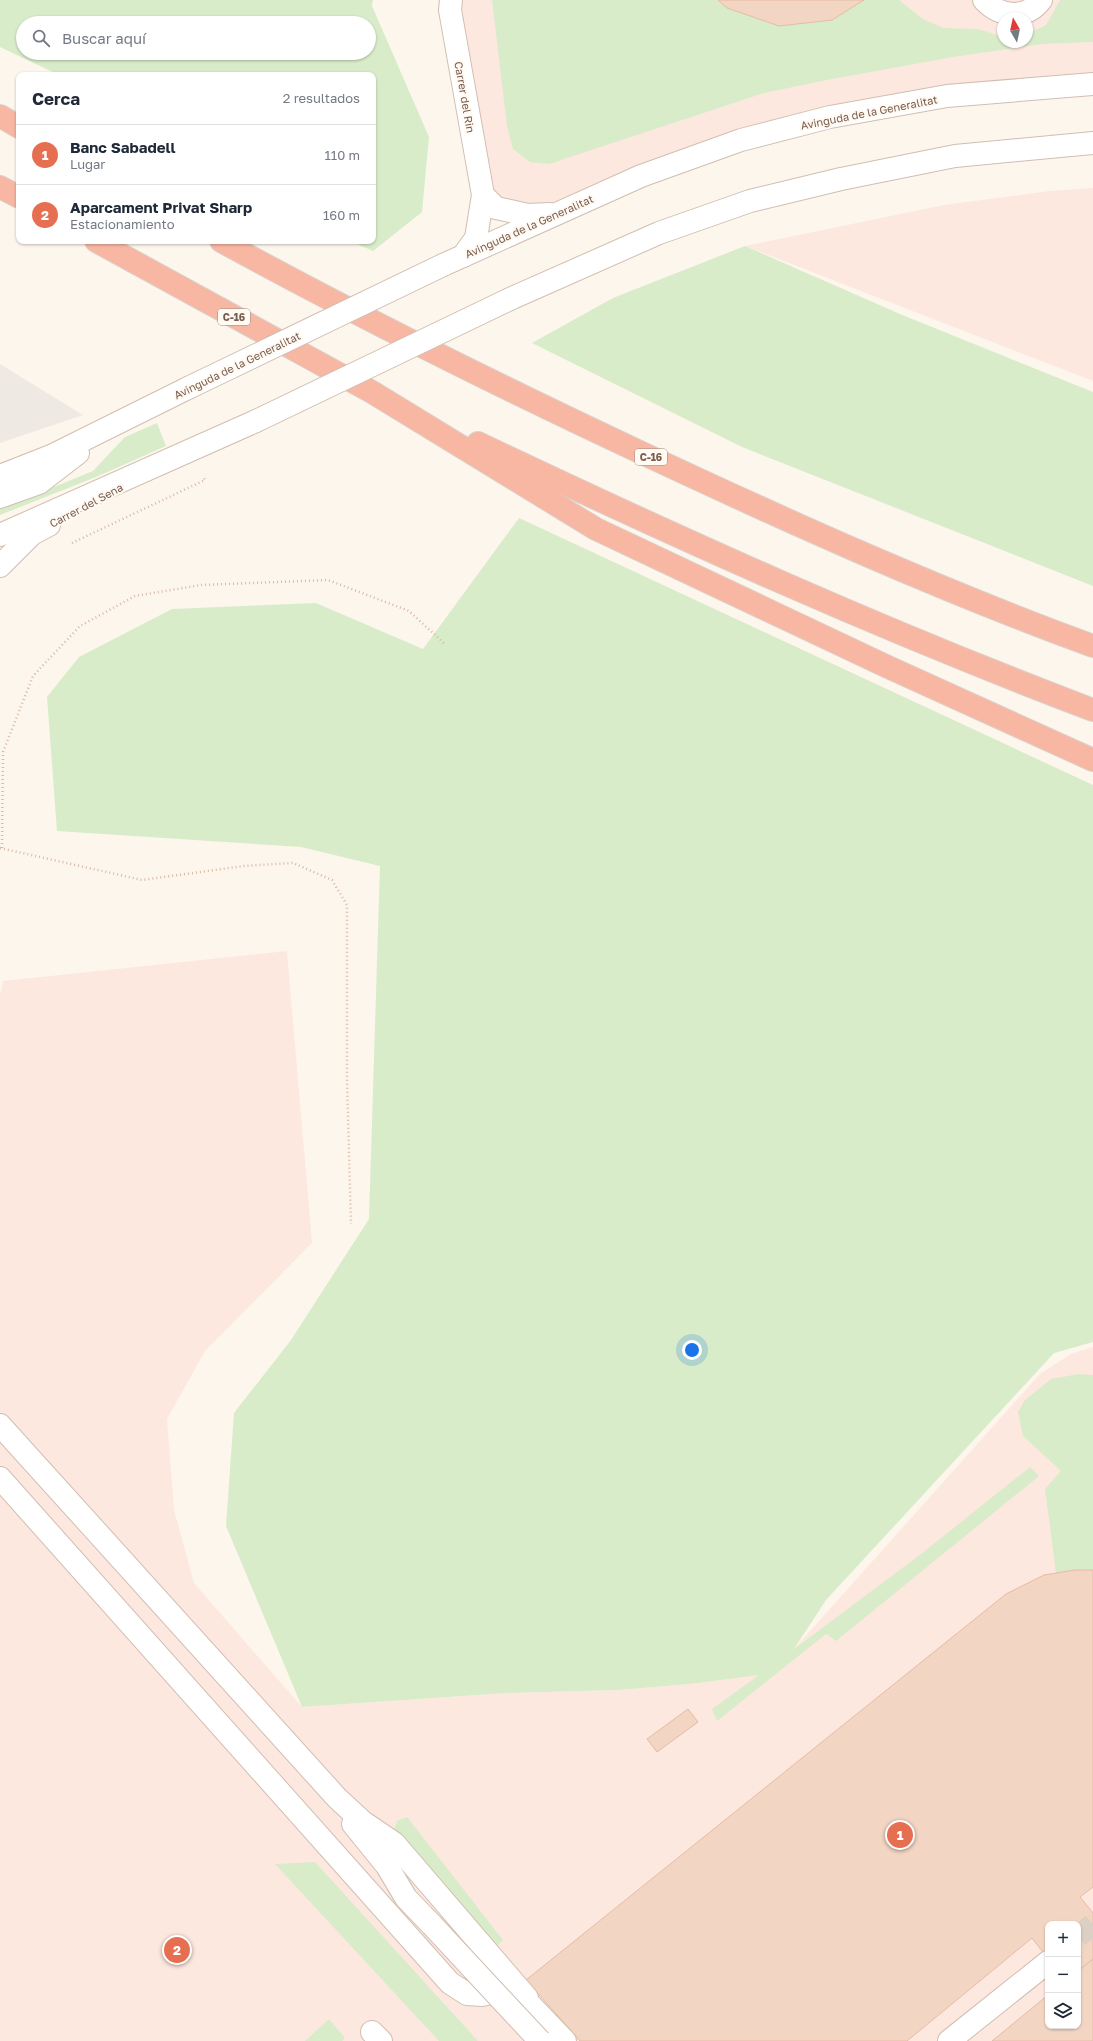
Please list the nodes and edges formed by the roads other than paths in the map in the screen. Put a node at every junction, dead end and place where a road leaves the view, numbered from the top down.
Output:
1 (451, 0) edge
2 (984, 0) edge
3 (1041, 0) edge
4 (1093, 84) edge
5 (0, 116) edge
6 (16, 125) edge
7 (1093, 143) edge
8 (0, 187) edge
9 (483, 195) junction
10 (16, 196) edge
11 (557, 214) junction
12 (101, 244) edge
13 (226, 244) edge
14 (463, 256) junction
15 (372, 392) junction
16 (97, 433) junction
17 (180, 456) junction
18 (0, 476) edge
19 (0, 497) edge
20 (0, 535) edge
21 (0, 566) edge
22 (1093, 646) edge
23 (1093, 710) edge
24 (1093, 760) edge
25 (0, 1424) edge
26 (0, 1478) edge
27 (337, 1798) junction
28 (1045, 1964) edge
29 (535, 2008) junction
30 (540, 2041) edge
31 (565, 2041) edge
32 (949, 2041) edge

1 - 9 street, Carrer del Rin
2 - 3 street
4 - 11 street, Avinguda de la Generalitat
5 - 6 highway
7 - 17 street, bridge
8 - 10 highway
9 - 11 street
9 - 14 street, Carrer del Rin
11 - 14 street, Avinguda de la Generalitat
12 - 15 highway, C-16
13 - 22 highway, C-16
14 - 16 street, Avinguda de la Generalitat, bridge
15 - 23 highway, C-16
15 - 24 highway
16 - 18 street, Avinguda de la Generalitat
16 - 19 street
17 - 20 street
17 - 21 street, Carrer del Sena
25 - 27 street
26 - 29 street
27 - 29 street
27 - 30 street, bridge
28 - 32 street
29 - 31 street

